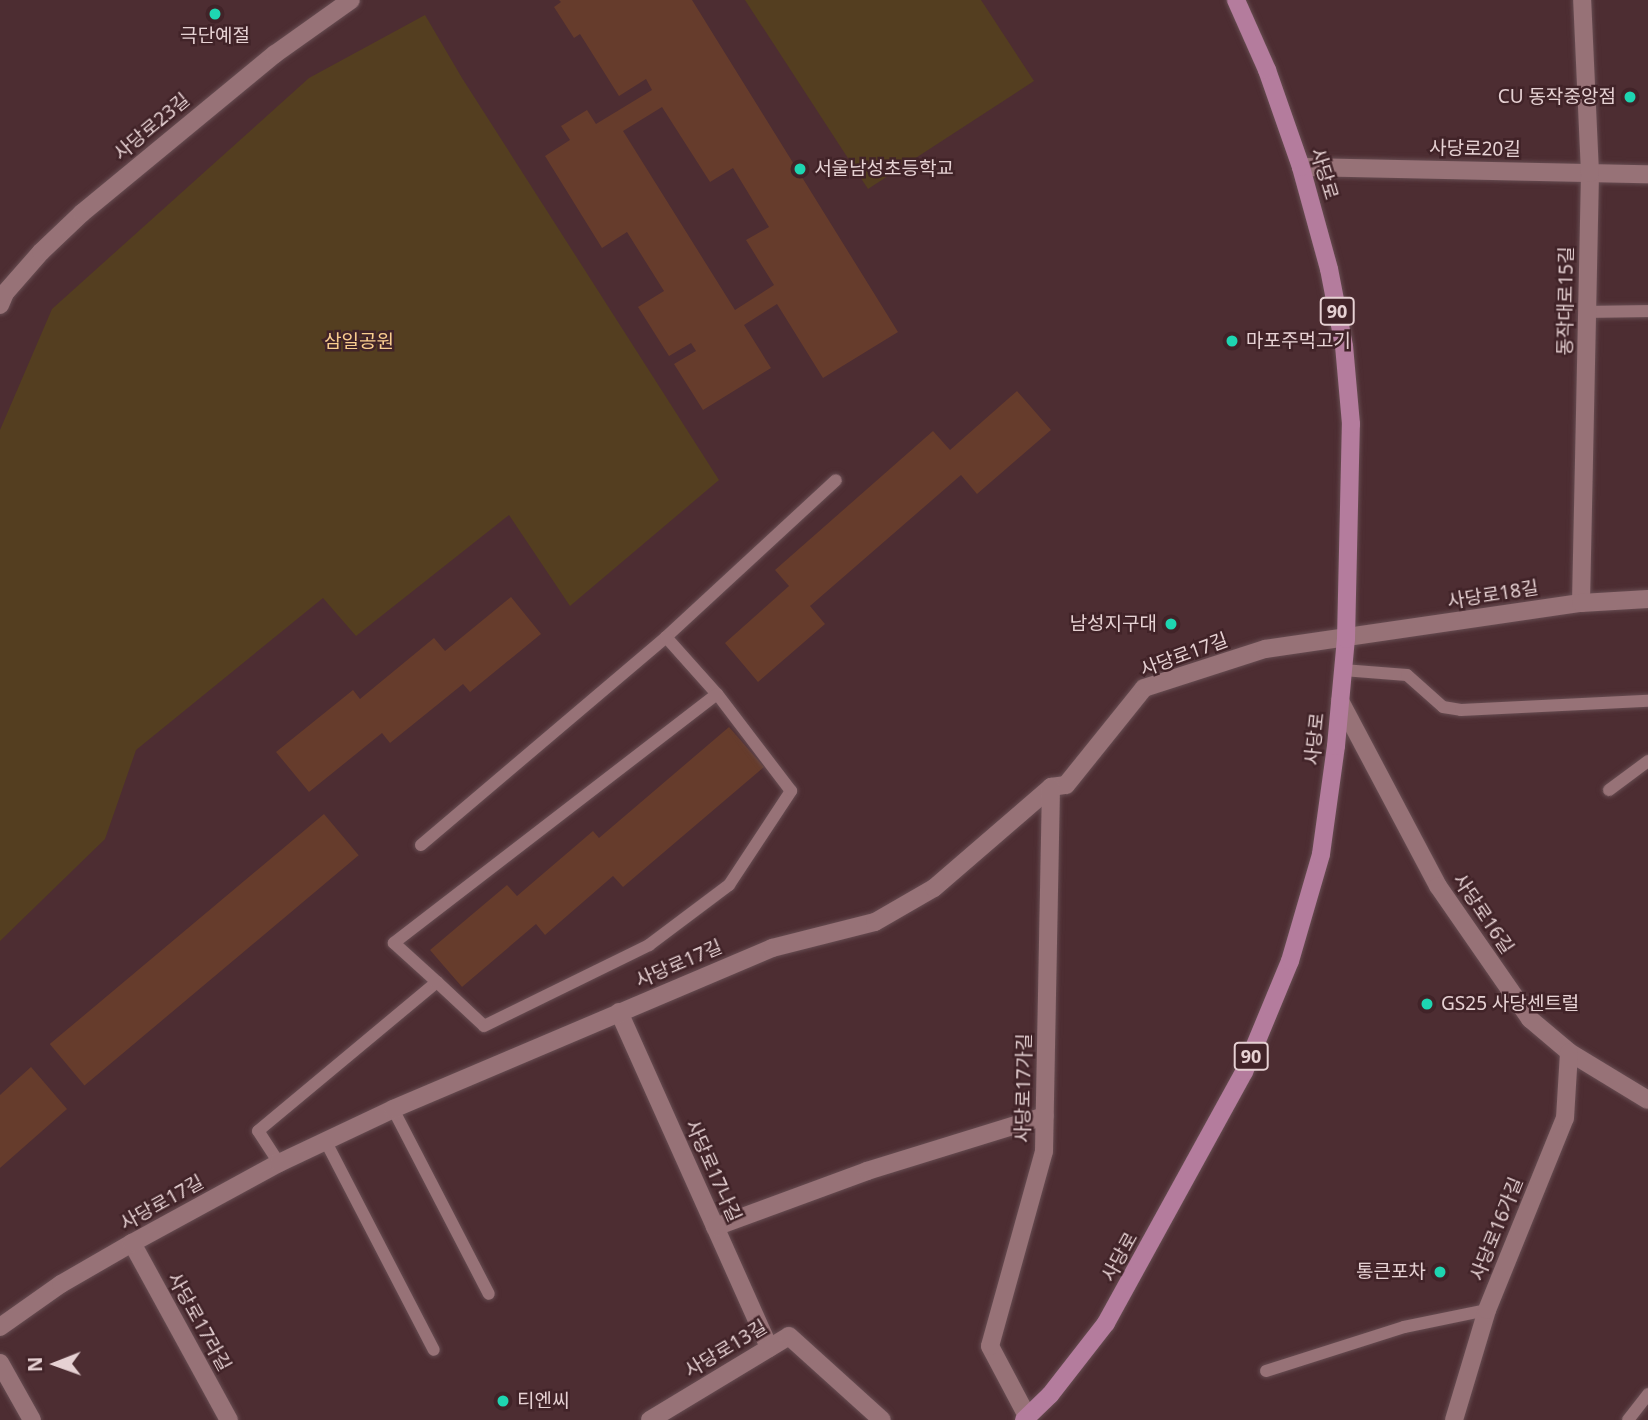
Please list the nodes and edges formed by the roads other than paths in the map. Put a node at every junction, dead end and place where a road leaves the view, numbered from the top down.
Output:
1 (351, 0) edge
2 (1236, 0) edge
3 (1582, 0) edge
4 (1301, 167) junction
5 (1590, 173) junction
6 (1648, 174) edge
7 (0, 305) edge
8 (1648, 311) edge
9 (1587, 312) junction
10 (836, 480) dead end
11 (1648, 599) edge
12 (1581, 603) junction
13 (666, 637) junction
14 (1346, 639) junction
15 (1343, 670) junction
16 (717, 694) junction
17 (1340, 701) junction
18 (1648, 701) edge
19 (1648, 761) edge
20 (1051, 787) junction
21 (1609, 790) dead end
22 (421, 845) dead end
23 (437, 982) junction
24 (619, 1012) junction
25 (1569, 1052) junction
26 (1648, 1100) edge
27 (393, 1109) junction
28 (1045, 1116) junction
29 (326, 1142) junction
30 (279, 1163) junction
31 (715, 1227) junction
32 (132, 1244) junction
33 (489, 1294) dead end
34 (1487, 1310) junction
35 (0, 1327) edge
36 (769, 1348) junction
37 (434, 1350) dead end
38 (0, 1363) edge
39 (1266, 1371) dead end
40 (1648, 1394) edge
41 (1025, 1418) edge
42 (32, 1420) edge
43 (229, 1420) edge
44 (650, 1420) edge
45 (882, 1420) edge
46 (1454, 1420) edge
47 (1628, 1420) edge

1 - 7 street, 사당로23길
2 - 4 main road, 사당로 / 90
3 - 5 street, 동작대로15길
4 - 5 street, 사당로20길
4 - 14 main road, 사당로 / 90
5 - 6 street, 사당로20길
5 - 9 street, 동작대로15길
8 - 9 lane
9 - 12 street, 동작대로15길
10 - 13 lane
11 - 12 street, 사당로18길
12 - 14 street, 사당로18길
13 - 16 lane
13 - 22 lane
14 - 15 main road, 사당로 / 90
14 - 20 street, 사당로17길
15 - 17 main road, 사당로 / 90
15 - 18 lane
16 - 23 lane
16 - 23 lane
17 - 25 street, 사당로16길
17 - 41 main road, 사당로 / 90
19 - 21 lane
20 - 24 street, 사당로17길
20 - 28 street, 사당로17가길
23 - 30 lane
24 - 27 street, 사당로17길
24 - 31 street, 사당로17나길
25 - 26 street, 사당로16길
25 - 34 street, 사당로16가길
27 - 29 street, 사당로17길
27 - 33 lane
28 - 31 street
28 - 41 street, 사당로17가길
29 - 30 street, 사당로17길
29 - 37 lane
30 - 32 street, 사당로17길
31 - 36 street, 사당로17나길
32 - 35 street, 사당로17길
32 - 43 street, 사당로17라길
34 - 39 lane
34 - 46 street, 사당로16가길
36 - 44 street, 사당로13길
36 - 45 street, 사당로13길
38 - 42 street
40 - 47 lane

